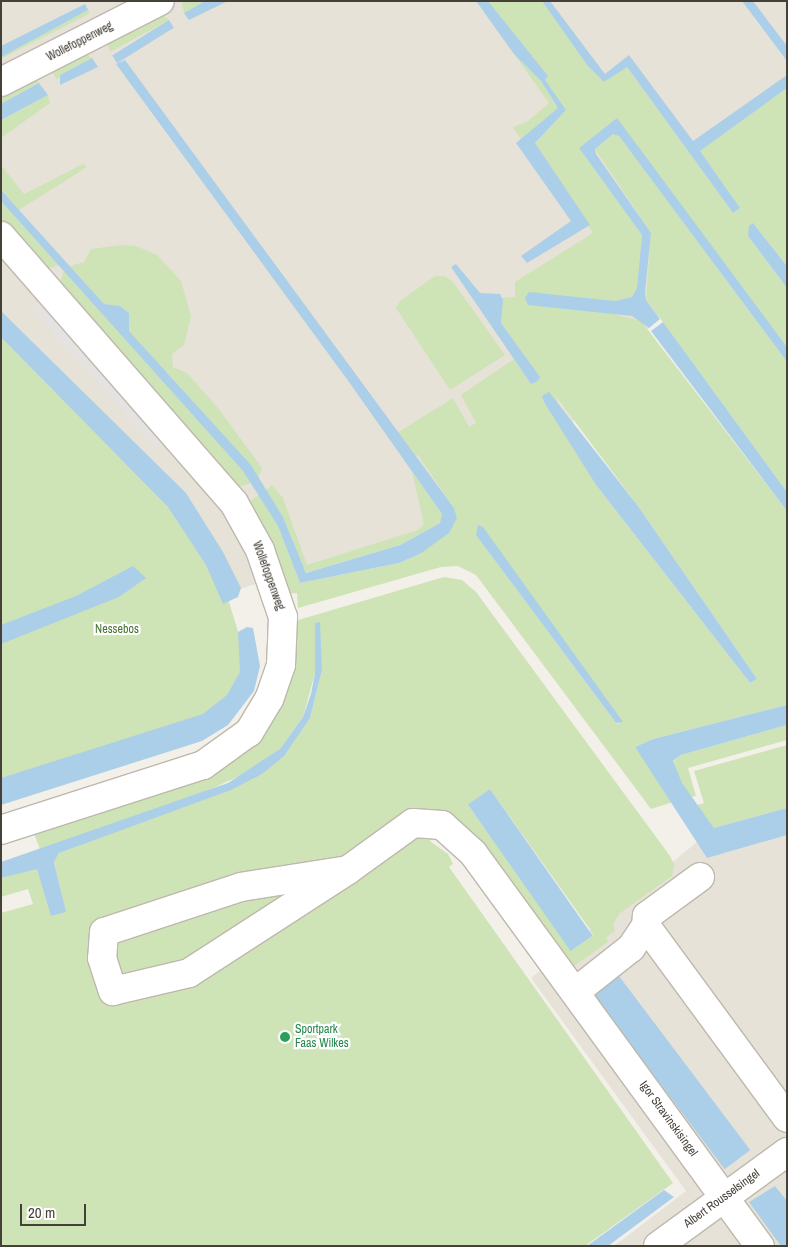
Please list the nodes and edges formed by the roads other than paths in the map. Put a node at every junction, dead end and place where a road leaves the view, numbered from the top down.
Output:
1 (160, 1) edge
2 (1, 82) edge
3 (1, 236) edge
4 (1, 830) edge
5 (348, 870) junction
6 (700, 877) dead end
7 (646, 926) junction
8 (575, 992) junction
9 (787, 1118) edge
10 (787, 1152) edge
11 (724, 1197) junction
12 (658, 1246) edge
13 (760, 1246) edge

1 - 2 street, Wollefoppenweg
3 - 4 street, Wollefoppenweg
5 - 5 street, Igor Stravinskisingel
5 - 8 street, Igor Stravinskisingel
6 - 7 street
7 - 8 street
7 - 9 street
8 - 11 street, Igor Stravinskisingel
10 - 11 street, Albert Rousselsingel
11 - 12 street, Albert Rousselsingel
11 - 13 street, Igor Stravinskisingel

